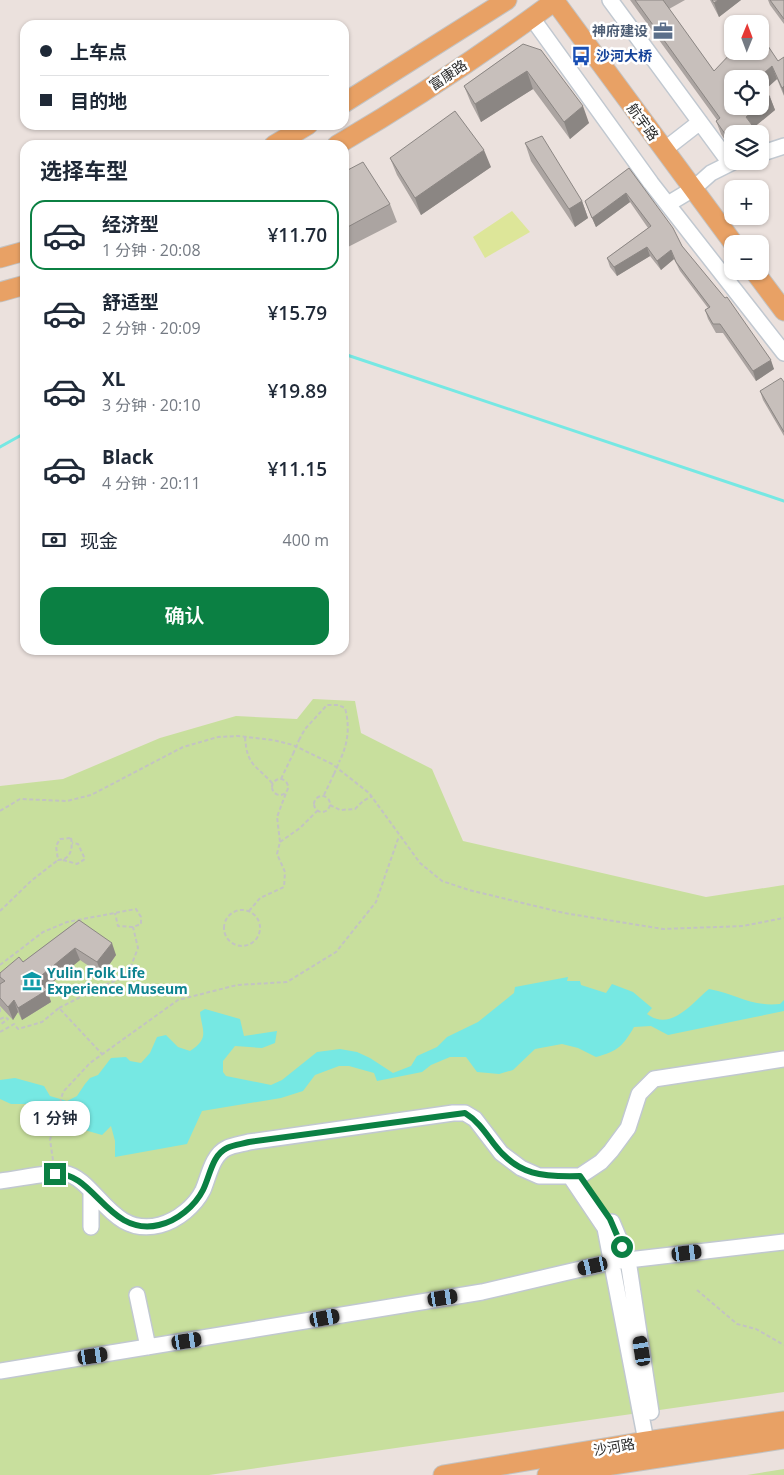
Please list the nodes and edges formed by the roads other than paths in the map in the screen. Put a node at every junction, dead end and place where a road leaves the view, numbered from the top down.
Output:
1 (507, 0) edge
2 (555, 0) edge
3 (610, 0) edge
4 (532, 18) junction
5 (349, 100) edge
6 (700, 122) junction
7 (300, 130) edge
8 (282, 140) edge
9 (346, 140) edge
10 (784, 146) edge
11 (664, 150) junction
12 (769, 151) edge
13 (724, 152) edge
14 (724, 166) edge
15 (692, 189) junction
16 (668, 204) junction
17 (727, 235) edge
18 (20, 252) edge
19 (0, 258) edge
20 (761, 280) edge
21 (20, 286) edge
22 (0, 292) edge
23 (784, 311) edge
24 (784, 353) edge
25 (784, 1059) edge
26 (575, 1176) junction
27 (0, 1181) edge
28 (91, 1193) junction
29 (91, 1227) dead end
30 (784, 1242) edge
31 (628, 1260) junction
32 (612, 1262) junction
33 (137, 1295) dead end
34 (148, 1347) junction
35 (0, 1371) edge
36 (784, 1421) edge
37 (784, 1439) edge
38 (651, 1441) junction
39 (654, 1460) junction
40 (443, 1475) edge
41 (547, 1475) edge

1 - 5 main road
2 - 4 main road, 富康路
2 - 11 main road, 航宇路
3 - 6 street
4 - 9 main road, 富康路
4 - 16 street
6 - 11 street
6 - 13 street
7 - 8 main road
10 - 12 street
11 - 15 main road, 航宇路
14 - 15 street
15 - 16 street
15 - 17 main road, 航宇路
16 - 24 street
18 - 19 main road
20 - 23 main road
21 - 22 main road
25 - 26 street
26 - 28 street
26 - 31 street
26 - 32 street
27 - 28 street
28 - 29 street
30 - 31 street
31 - 32 street
31 - 38 street
32 - 34 street
32 - 38 street
33 - 34 street
34 - 35 street
36 - 38 main road, 沙河路
37 - 39 main road, 沙河路
38 - 39 street
38 - 40 main road, 沙河路
39 - 41 main road, 沙河路

